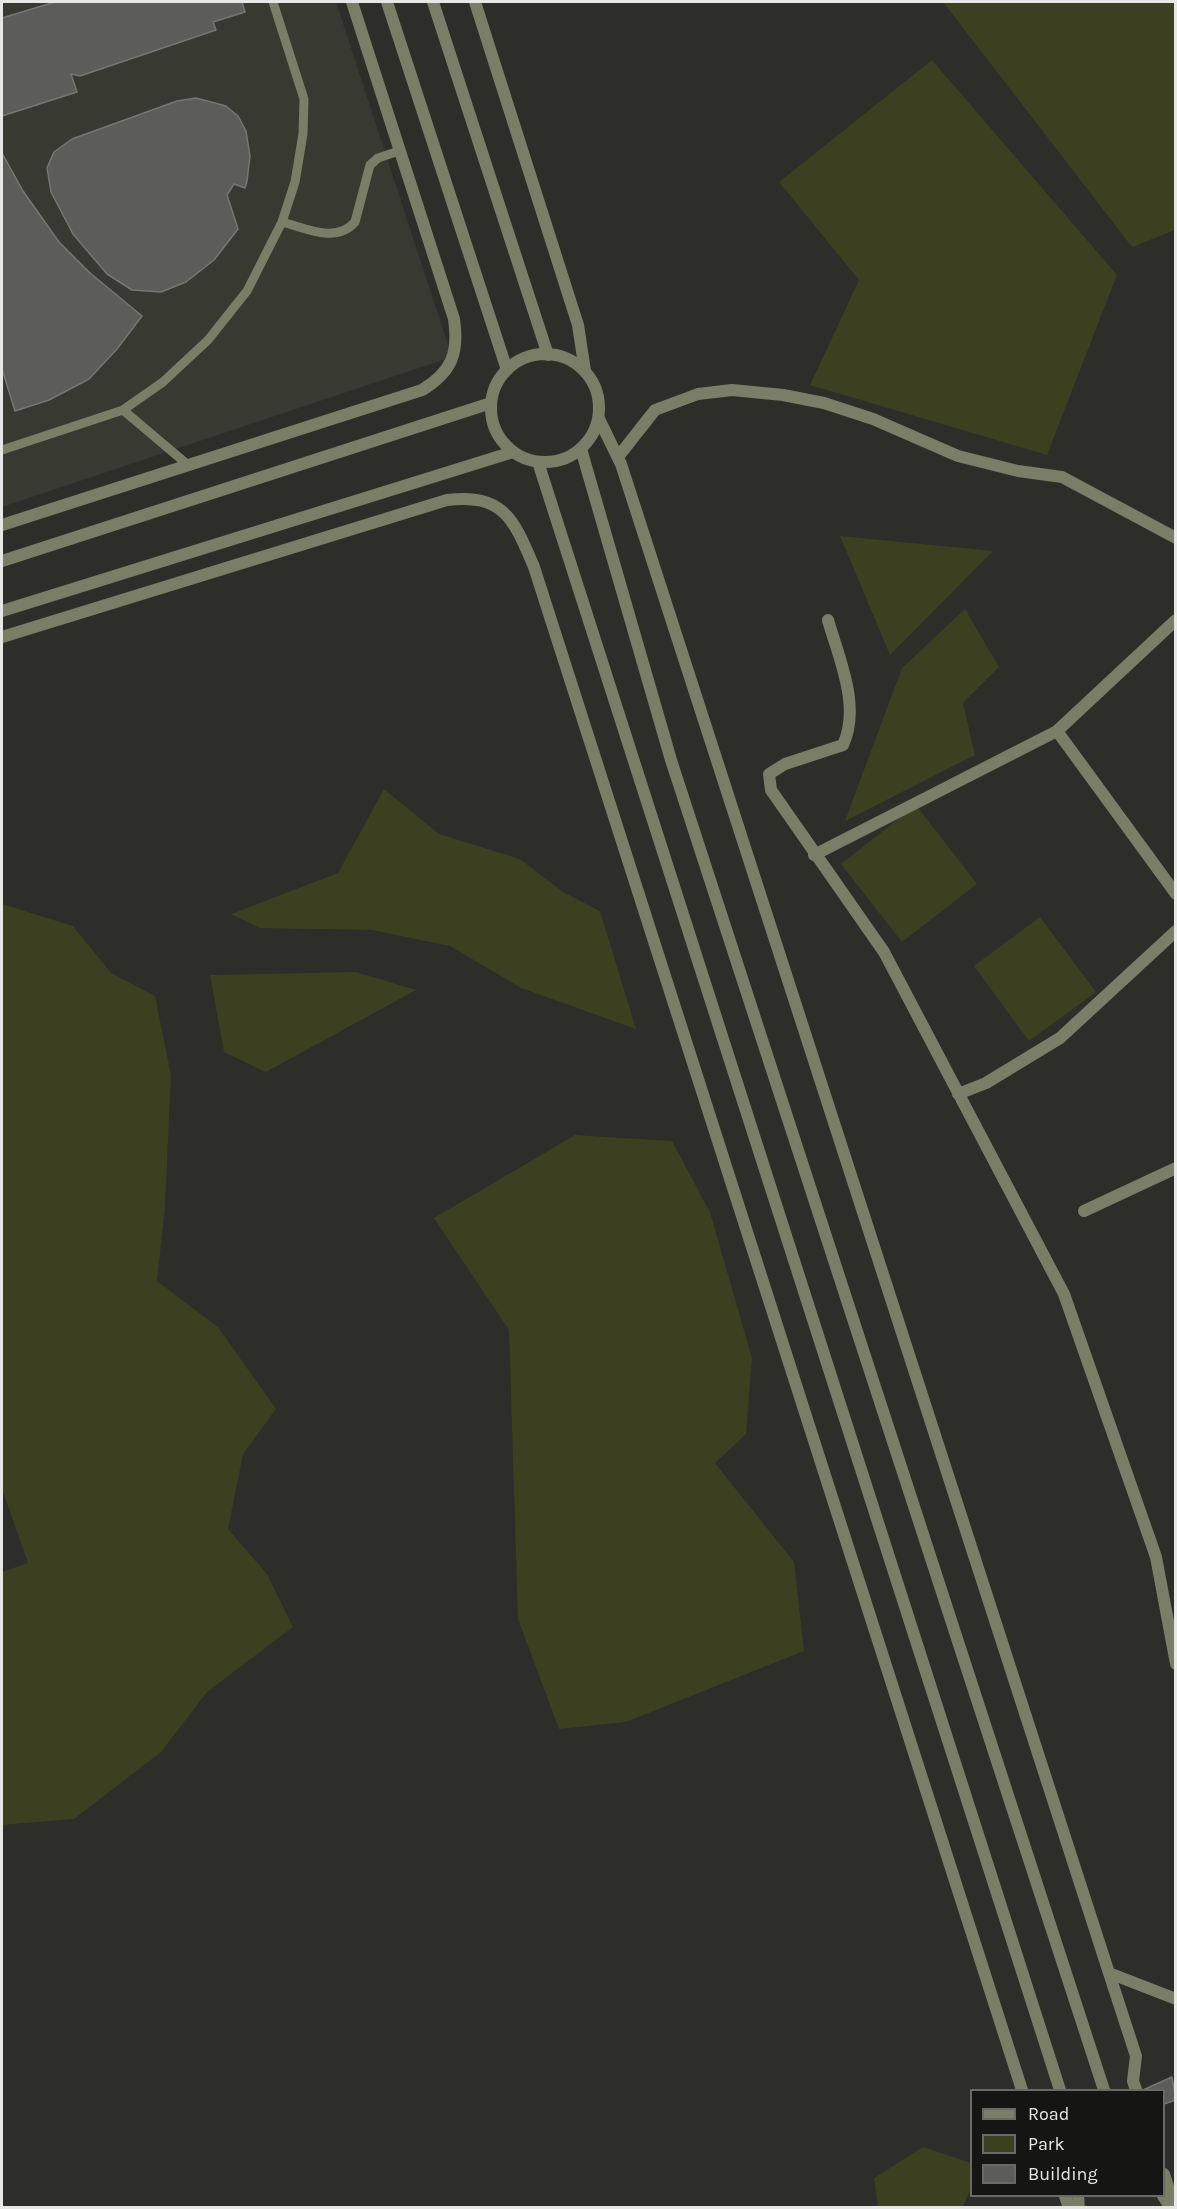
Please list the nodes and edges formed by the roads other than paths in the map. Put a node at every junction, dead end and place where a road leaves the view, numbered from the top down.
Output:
1 (273, 2) edge
2 (352, 2) edge
3 (387, 2) edge
4 (433, 2) edge
5 (475, 2) edge
6 (399, 151) junction
7 (282, 222) junction
8 (548, 354) junction
9 (507, 370) junction
10 (585, 371) junction
11 (491, 403) junction
12 (123, 410) junction
13 (599, 420) junction
14 (581, 449) junction
15 (2, 450) edge
16 (513, 452) junction
17 (618, 458) junction
18 (538, 462) junction
19 (188, 465) junction
20 (2, 525) edge
21 (1176, 538) edge
22 (2, 561) edge
23 (2, 612) edge
24 (828, 620) dead end
25 (1176, 620) edge
26 (2, 637) edge
27 (1057, 731) junction
28 (814, 855) junction
29 (1176, 894) edge
30 (1176, 931) edge
31 (958, 1094) junction
32 (1176, 1168) edge
33 (1084, 1211) dead end
34 (1176, 1664) edge
35 (1109, 1974) junction
36 (1176, 1999) edge
37 (1021, 2089) edge
38 (1059, 2089) edge
39 (1103, 2089) edge
40 (1135, 2089) edge
41 (1165, 2178) edge
42 (1172, 2208) edge

1 - 7 lane
2 - 6 street
3 - 9 street
4 - 8 street
5 - 10 street
6 - 7 lane
6 - 19 street
7 - 12 lane
8 - 9 street
8 - 10 street
9 - 11 street
10 - 13 street
11 - 16 street
11 - 22 street
12 - 15 lane
12 - 19 lane
13 - 14 street
13 - 17 street
14 - 18 street
14 - 39 street
16 - 18 street
16 - 23 street
17 - 21 street
17 - 35 street
18 - 38 street
19 - 20 street
24 - 28 street
25 - 27 street
26 - 37 street
27 - 28 street
27 - 29 street
28 - 31 street
30 - 31 street
31 - 34 street
32 - 33 street
35 - 36 street
35 - 40 street
41 - 42 street

